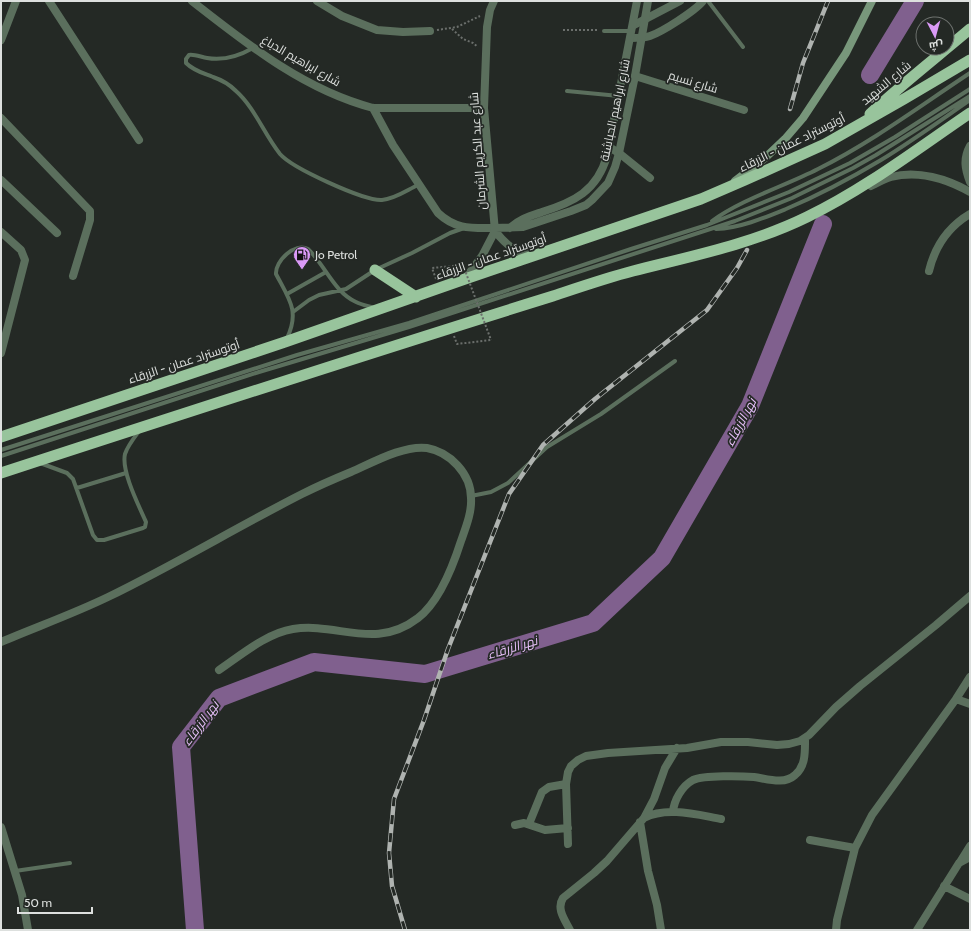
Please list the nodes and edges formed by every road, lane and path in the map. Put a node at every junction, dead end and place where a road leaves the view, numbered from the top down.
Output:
1 (16, 1) edge
2 (49, 1) edge
3 (192, 1) edge
4 (317, 1) edge
5 (494, 1) edge
6 (637, 1) edge
7 (648, 1) edge
8 (680, 1) edge
9 (703, 1) edge
10 (708, 1) edge
11 (872, 1) edge
12 (480, 16) dead end
13 (645, 19) junction
14 (452, 29) junction
15 (970, 29) edge
16 (563, 30) dead end
17 (604, 30) joint
18 (430, 31) joint
19 (632, 31) junction
20 (642, 37) junction
21 (1, 40) edge
22 (743, 47) dead end
23 (253, 48) junction
24 (480, 50) dead end
25 (970, 60) edge
26 (970, 73) edge
27 (635, 76) junction
28 (970, 89) edge
29 (567, 91) dead end
30 (618, 96) junction
31 (970, 96) edge
32 (970, 100) edge
33 (373, 108) junction
34 (484, 108) junction
35 (744, 110) dead end
36 (970, 113) edge
37 (1, 118) edge
38 (856, 126) junction
39 (139, 140) dead end
40 (970, 146) edge
41 (608, 147) junction
42 (619, 153) junction
43 (650, 178) dead end
44 (1, 180) edge
45 (970, 182) edge
46 (418, 185) junction
47 (726, 189) junction
48 (970, 192) edge
49 (848, 195) junction
50 (970, 214) edge
51 (708, 227) junction
52 (468, 228) junction
53 (510, 228) junction
54 (495, 230) junction
55 (1, 232) edge
56 (57, 233) dead end
57 (535, 256) junction
58 (432, 268) dead end
59 (375, 270) junction
60 (929, 271) dead end
61 (326, 272) junction
62 (73, 276) dead end
63 (465, 279) junction
64 (340, 291) junction
65 (287, 294) junction
66 (416, 297) junction
67 (379, 309) junction
68 (293, 312) junction
69 (286, 342) junction
70 (456, 344) dead end
71 (1, 353) edge
72 (675, 361) dead end
73 (142, 427) junction
74 (1, 436) edge
75 (1, 450) edge
76 (1, 456) edge
77 (36, 462) junction
78 (1, 473) edge
79 (126, 473) junction
80 (77, 488) junction
81 (471, 496) junction
82 (970, 596) edge
83 (1, 642) edge
84 (219, 670) dead end
85 (970, 677) edge
86 (956, 699) junction
87 (970, 704) edge
88 (805, 738) junction
89 (678, 748) junction
90 (566, 784) junction
91 (673, 812) junction
92 (721, 819) dead end
93 (642, 820) junction
94 (529, 824) junction
95 (515, 825) dead end
96 (1, 827) edge
97 (568, 828) junction
98 (810, 840) dead end
99 (568, 844) dead end
100 (970, 846) edge
101 (855, 848) junction
102 (970, 857) edge
103 (70, 863) dead end
104 (959, 863) junction
105 (15, 872) junction
106 (944, 886) junction
107 (970, 899) edge
108 (28, 930) edge
109 (570, 930) edge
110 (662, 930) edge
111 (836, 930) edge
112 (917, 930) edge

1 - 21 street
2 - 39 street
3 - 23 street, شارع ابراهيم الدباغ
4 - 18 street
5 - 34 street, شارع عبد الكريم الشرمان
6 - 19 street, شارع ابراهيم الحباشنة
7 - 13 street, شارع ابراهيم الحباشنة
8 - 13 street
9 - 20 street
10 - 22 lane
11 - 47 main road
12 - 14 path
13 - 19 street
13 - 20 street, شارع ابراهيم الحباشنة
14 - 18 path
14 - 24 path
15 - 38 highway, شارع الشهيد
16 - 17 path
17 - 19 lane
19 - 20 street
19 - 30 street, شارع ابراهيم الحباشنة
20 - 27 street, شارع ابراهيم الحباشنة
23 - 33 street, شارع ابراهيم الدباغ
23 - 46 lane
25 - 38 highway, أوتوستراد عمان - الزرقاء
26 - 51 lane
27 - 35 street, شارع نسيم
27 - 42 street, شارع ابراهيم الحباشنة
28 - 51 lane
29 - 30 lane
30 - 41 street, شارع ابراهيم الحباشنة
31 - 51 lane
32 - 51 lane
33 - 34 street, شارع ابراهيم الدباغ
33 - 46 street, شارع ابراهيم الحباشنة
34 - 54 street, شارع عبد الكريم الشرمان
36 - 49 highway
37 - 62 street
38 - 47 highway, أوتوستراد عمان - الزرقاء
40 - 45 street
41 - 42 street
41 - 53 street, شارع ابراهيم الحباشنة
42 - 43 street
42 - 53 street, شارع ابراهيم الحباشنة
44 - 56 street
46 - 52 street, شارع ابراهيم الحباشنة
47 - 57 highway, أوتوستراد عمان - الزرقاء
48 - 49 street
49 - 73 highway
50 - 60 street
51 - 75 lane
51 - 76 lane
52 - 54 street, شارع ابراهيم الحباشنة
52 - 59 lane
53 - 54 street, شارع ابراهيم الحباشنة
54 - 57 street
54 - 63 street
55 - 71 street
57 - 63 highway, أوتوستراد عمان - الزرقاء
58 - 70 path, bridge
59 - 64 lane
59 - 66 highway
61 - 64 lane
61 - 65 lane
61 - 65 lane
63 - 66 highway, أوتوستراد عمان - الزرقاء
64 - 67 lane
64 - 68 lane
65 - 68 lane
66 - 67 highway, أوتوستراد عمان - الزرقاء
67 - 69 highway, أوتوستراد عمان - الزرقاء
68 - 69 lane
69 - 74 highway, أوتوستراد عمان - الزرقاء
72 - 81 lane
73 - 77 highway
73 - 79 lane
77 - 78 highway
77 - 80 lane
79 - 80 lane
79 - 80 lane
81 - 83 street
81 - 84 street
82 - 88 street
85 - 86 street
86 - 87 street
86 - 101 street
88 - 89 street
88 - 91 street
89 - 90 street
89 - 93 street
90 - 94 street
90 - 97 street
91 - 92 street
91 - 93 street
93 - 109 street
93 - 110 street
94 - 95 street
94 - 97 street
96 - 105 street
97 - 99 street
98 - 101 street
100 - 104 street
101 - 111 street
102 - 104 street
103 - 105 lane
104 - 106 street
105 - 108 street
106 - 107 street
106 - 112 street

